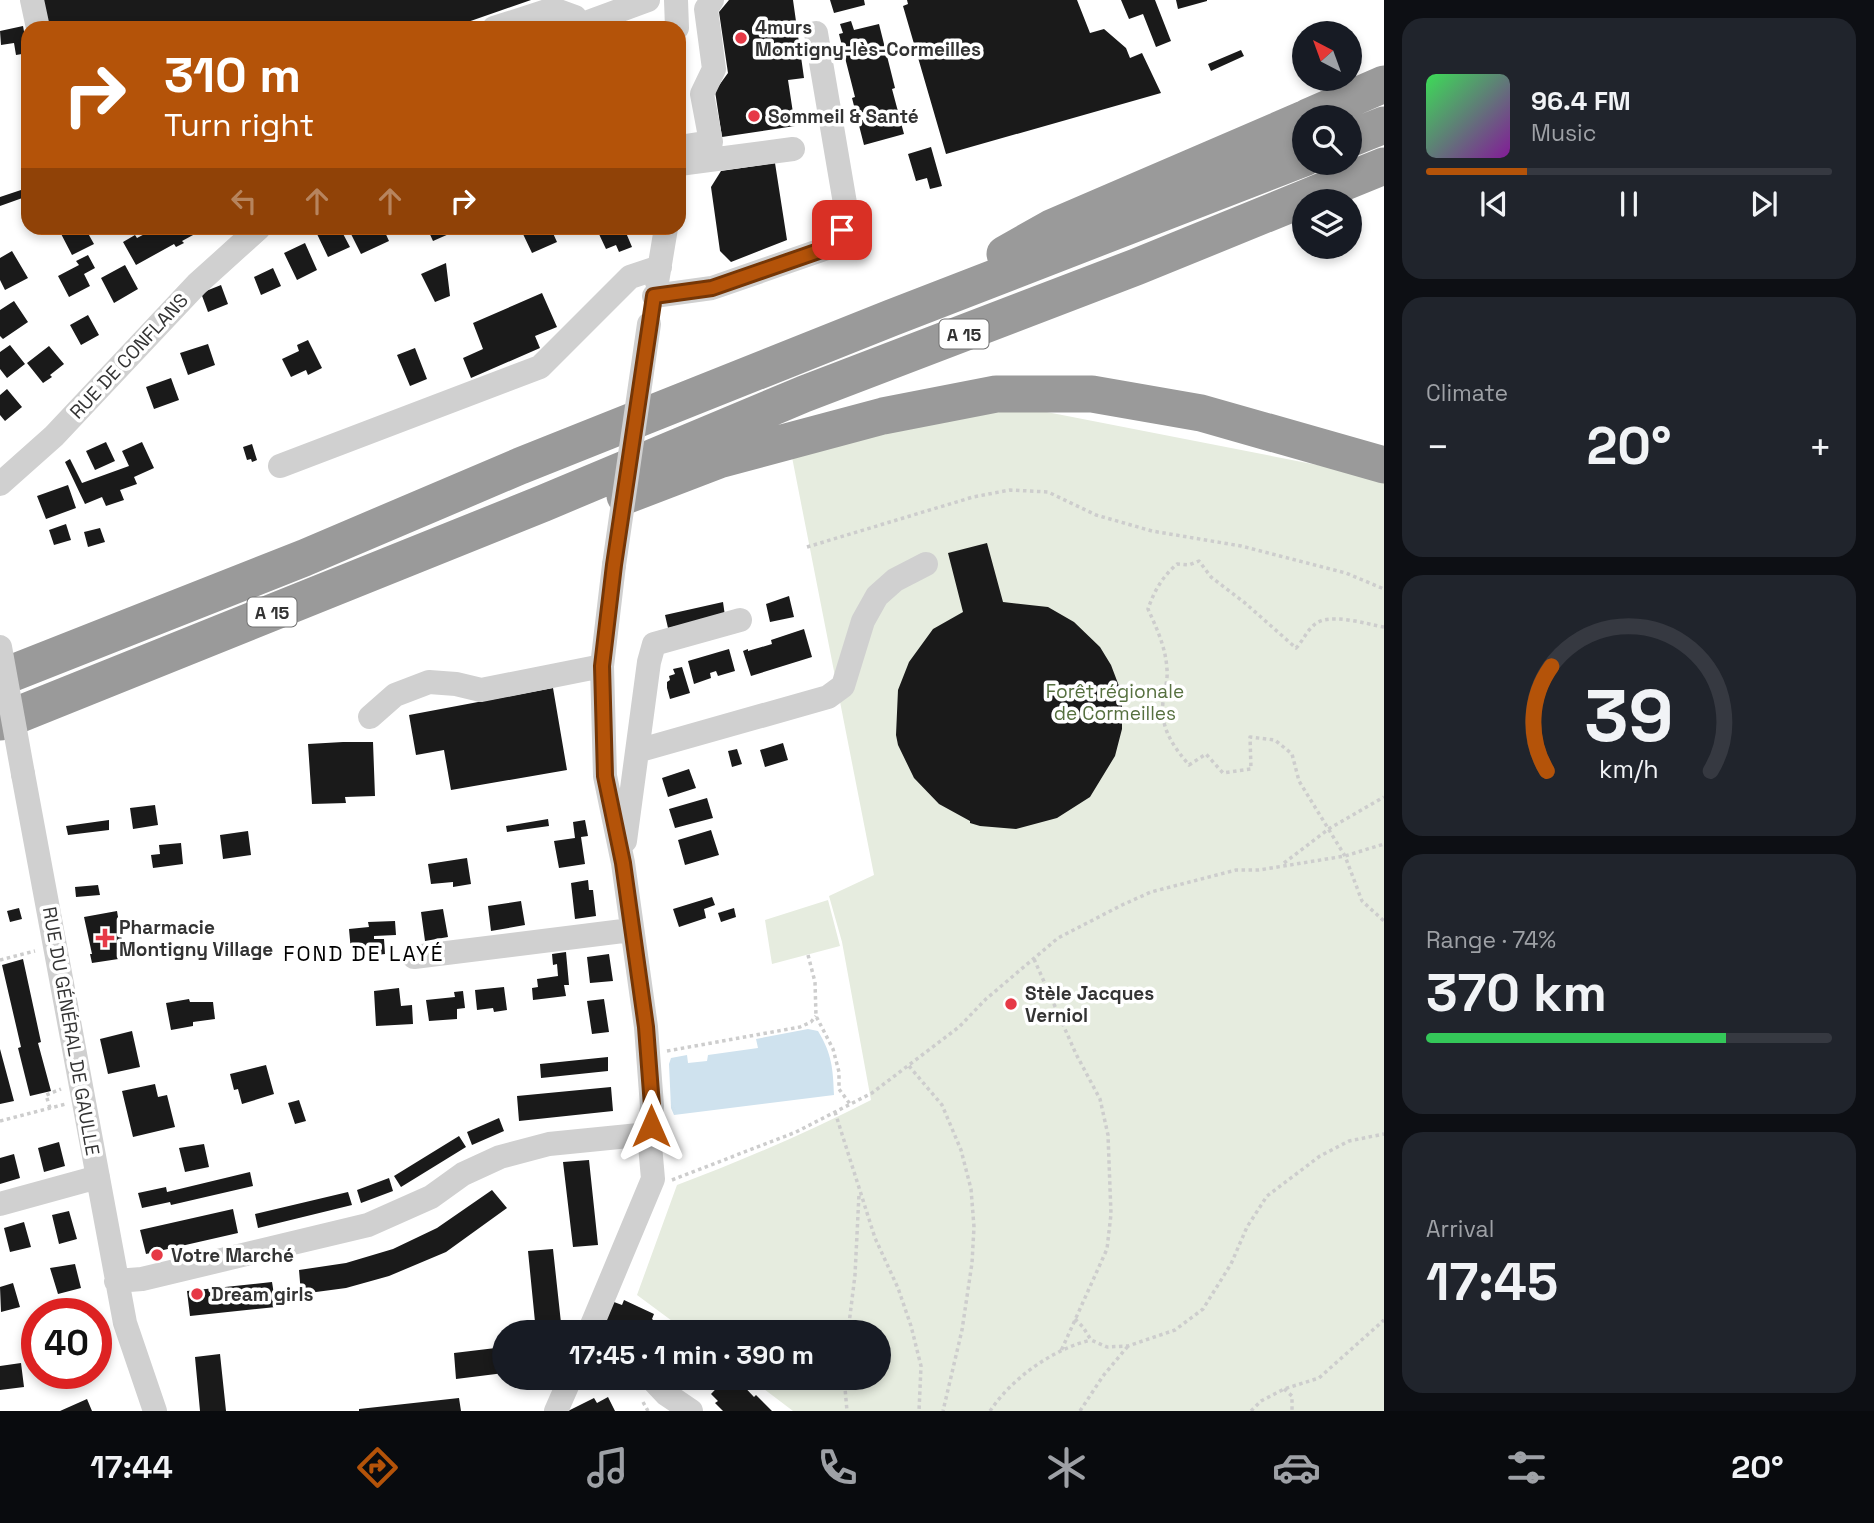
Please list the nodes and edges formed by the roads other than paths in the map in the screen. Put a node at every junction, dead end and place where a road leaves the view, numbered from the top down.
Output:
1 (32, 0) edge
2 (648, 0) edge
3 (676, 0) edge
4 (712, 0) edge
5 (36, 21) edge
6 (516, 21) edge
7 (575, 21) edge
8 (591, 21) edge
9 (677, 21) edge
10 (816, 33) dead end
11 (1384, 85) edge
12 (1337, 105) edge
13 (1292, 124) edge
14 (1384, 125) edge
15 (1362, 134) edge
16 (686, 146) edge
17 (793, 149) dead end
18 (686, 163) edge
19 (1292, 163) edge
20 (1384, 166) edge
21 (251, 235) edge
22 (665, 235) edge
23 (660, 267) junction
24 (654, 296) junction
25 (891, 318) junction
26 (280, 466) dead end
27 (1384, 466) edge
28 (0, 485) edge
29 (544, 503) junction
30 (926, 564) dead end
31 (740, 620) dead end
32 (0, 647) edge
33 (602, 666) junction
34 (0, 678) edge
35 (370, 716) dead end
36 (0, 722) edge
37 (637, 751) junction
38 (623, 863) junction
39 (631, 930) junction
40 (414, 957) dead end
41 (649, 1134) junction
42 (98, 1177) junction
43 (0, 1204) edge
44 (116, 1281) junction
45 (594, 1320) edge
46 (565, 1390) edge
47 (662, 1390) edge
48 (155, 1411) edge
49 (556, 1411) edge
50 (691, 1411) edge

1 - 5 street
2 - 8 street
3 - 9 street
4 - 16 street
6 - 7 street
10 - 24 street
11 - 12 highway
13 - 25 highway
14 - 15 highway
17 - 18 street
19 - 25 highway, A 15
20 - 29 highway, A 15
21 - 28 street, RUE DE CONFLANS
22 - 23 street
23 - 24 street
23 - 26 street
24 - 33 street, bridge
25 - 34 highway, A 15
27 - 29 highway
29 - 36 highway, A 15
30 - 37 street
31 - 37 street
32 - 42 street, RUE DU GÉNÉRAL DE GAULLE, bridge
33 - 35 street
33 - 38 street
37 - 38 street
38 - 39 street
39 - 40 street
39 - 41 street
41 - 44 street
41 - 45 street
42 - 43 street
42 - 44 street, RUE DU GÉNÉRAL DE GAULLE
44 - 48 street, RUE DU GÉNÉRAL DE GAULLE
46 - 49 street
47 - 50 street

